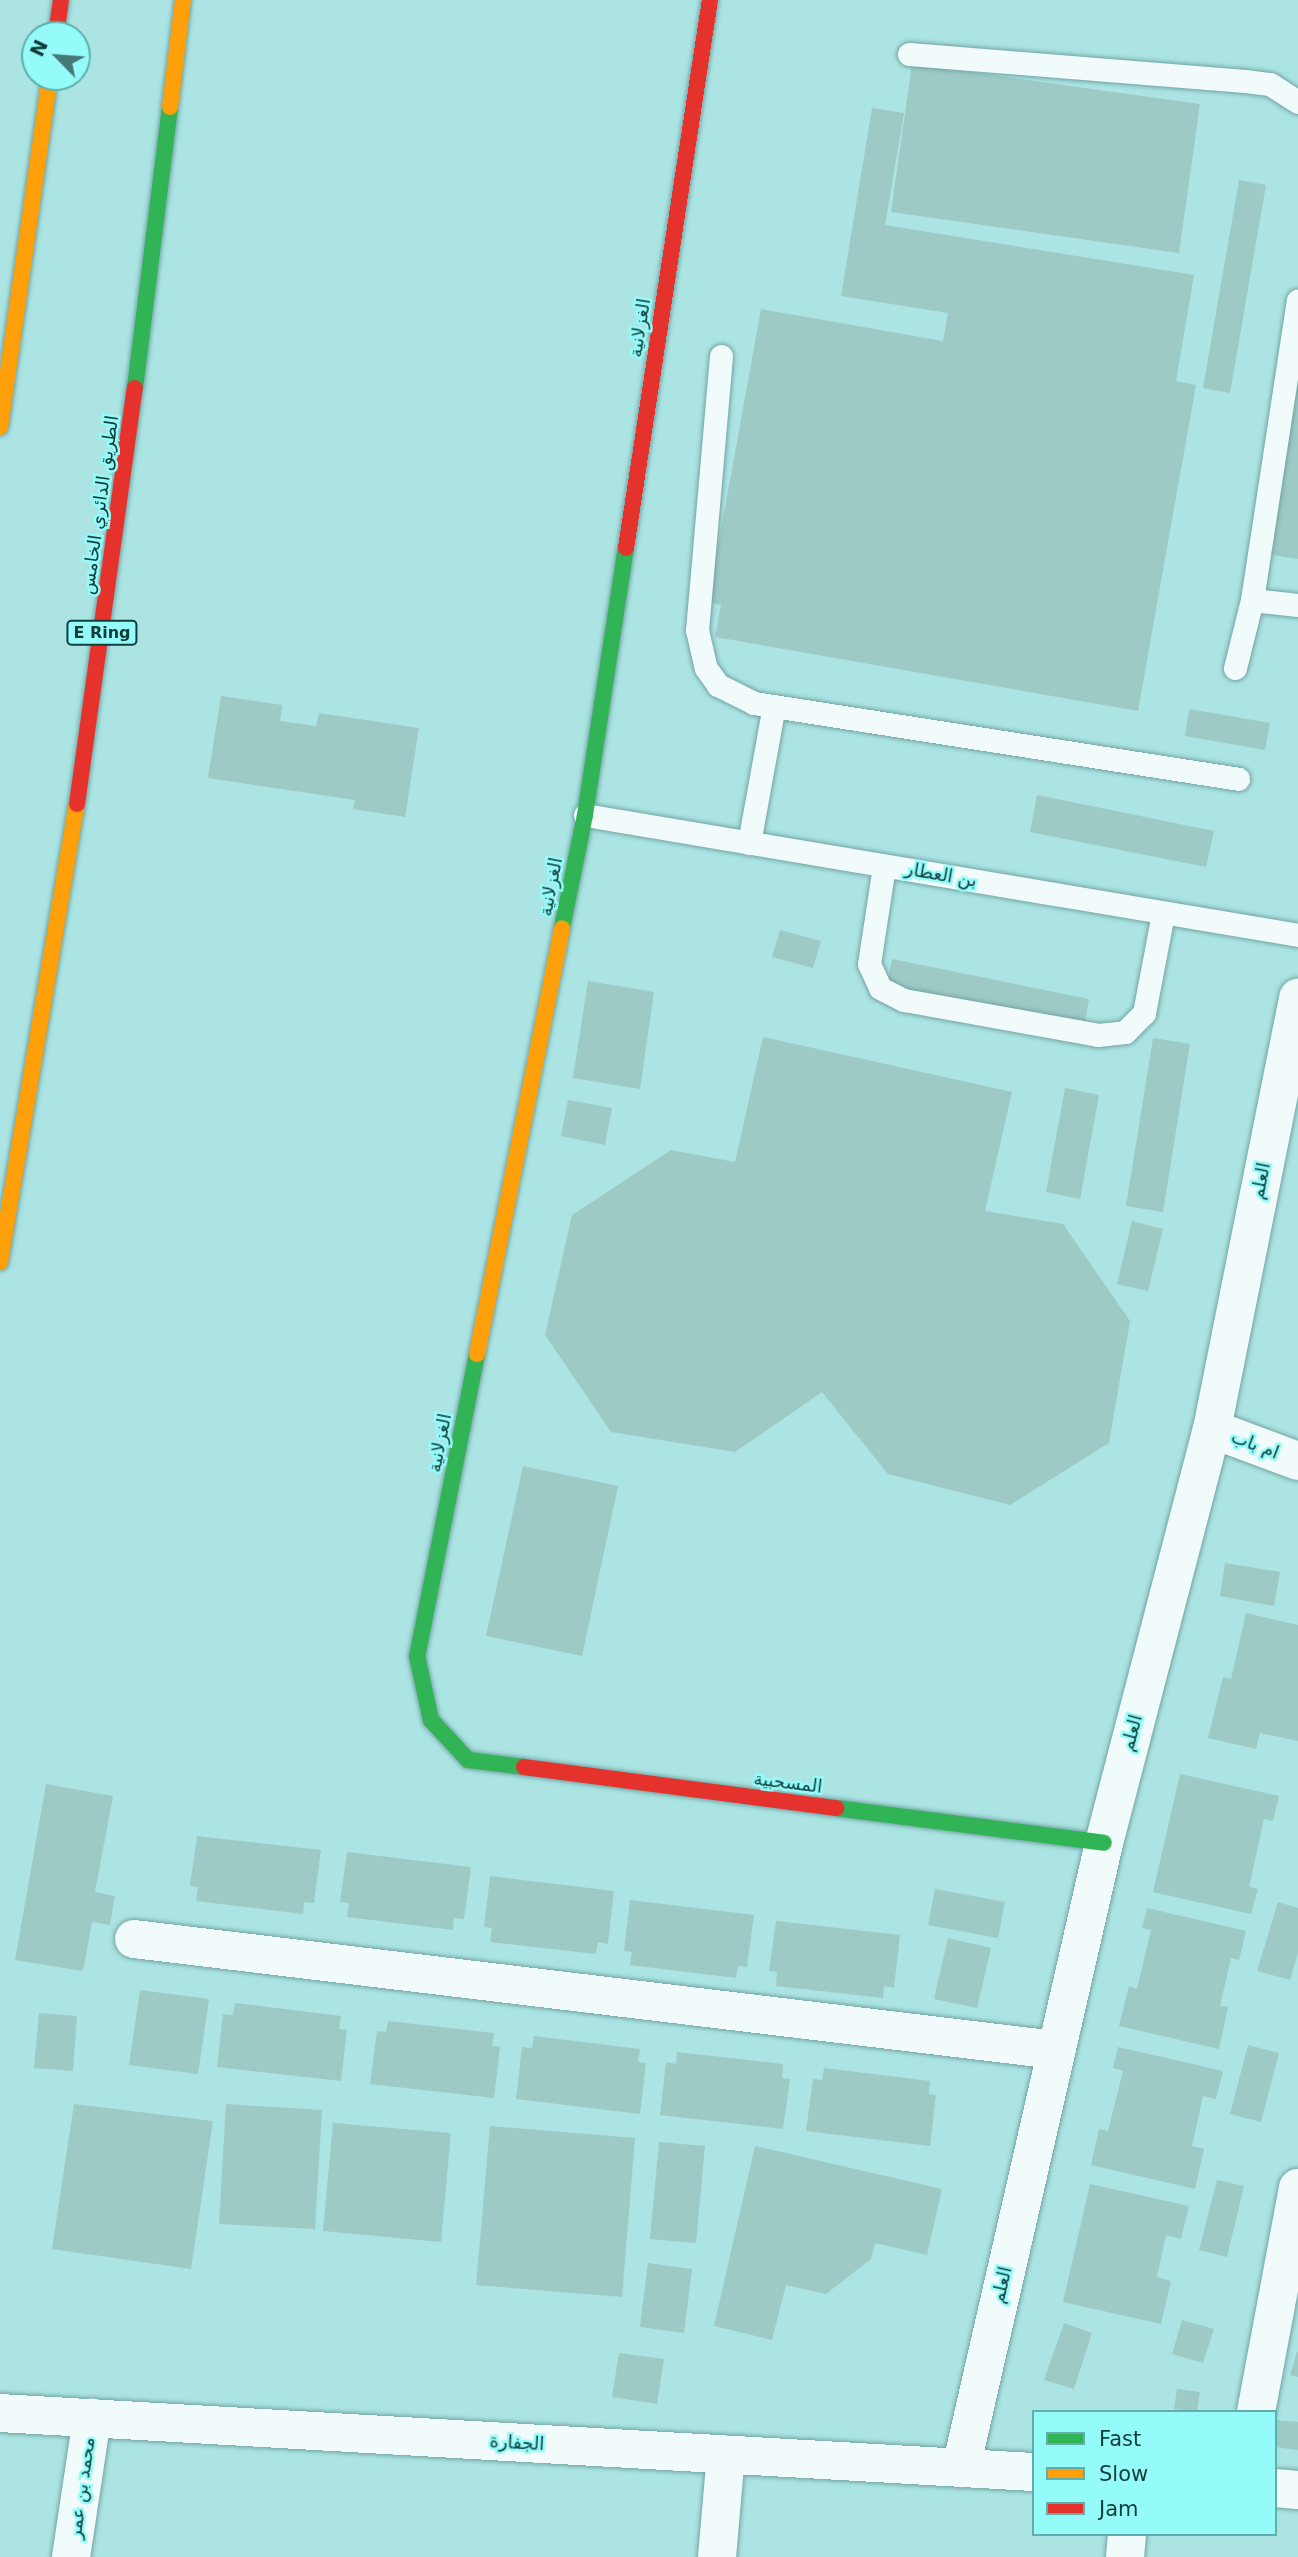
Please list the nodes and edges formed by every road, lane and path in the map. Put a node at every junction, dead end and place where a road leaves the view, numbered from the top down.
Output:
1 (61, 0) edge
2 (183, 0) edge
3 (710, 0) edge
4 (58, 21) edge
5 (909, 54) dead end
6 (48, 91) edge
7 (1298, 102) edge
8 (1298, 301) edge
9 (721, 356) dead end
10 (0, 427) edge
11 (1252, 600) junction
12 (1298, 605) edge
13 (1235, 668) dead end
14 (774, 706) junction
15 (1238, 779) dead end
16 (584, 815) junction
17 (749, 843) junction
18 (884, 866) junction
19 (1163, 913) junction
20 (1298, 935) edge
21 (1298, 997) edge
22 (0, 1262) edge
23 (1212, 1429) junction
24 (1298, 1461) edge
25 (468, 1760) joint
26 (1104, 1843) junction
27 (134, 1939) dead end
28 (1055, 2050) junction
29 (1298, 2188) edge
30 (1256, 2410) edge
31 (0, 2413) edge
32 (92, 2418) junction
33 (726, 2455) junction
34 (961, 2468) junction
35 (1032, 2472) edge
36 (1277, 2488) edge
37 (1298, 2490) edge
38 (1127, 2536) edge
39 (71, 2557) edge
40 (717, 2557) edge
41 (1125, 2557) edge

1 - 4 street
2 - 22 street, الطريق الدائري الخامس / E Ring
3 - 16 street, الغزلانية
5 - 7 lane
6 - 10 street
8 - 11 lane
9 - 14 lane
11 - 12 lane
11 - 13 lane
14 - 15 lane
14 - 17 lane
16 - 17 lane, بن العطار
16 - 25 street, الغزلانية
17 - 18 lane, بن العطار
18 - 19 lane, بن العطار
18 - 19 lane
19 - 20 lane, بن العطار
21 - 23 street, العلم
23 - 24 street, ام باب
23 - 26 street, العلم
25 - 26 street, المسحبية
26 - 28 street, العلم
27 - 28 street
28 - 34 street, العلم
29 - 30 street
31 - 32 street, الجفارة
32 - 33 street, الجفارة
32 - 39 street, محمد بن عمر
33 - 34 street, الجفارة
33 - 40 street
34 - 35 street, الجفارة
36 - 37 street
38 - 41 street

